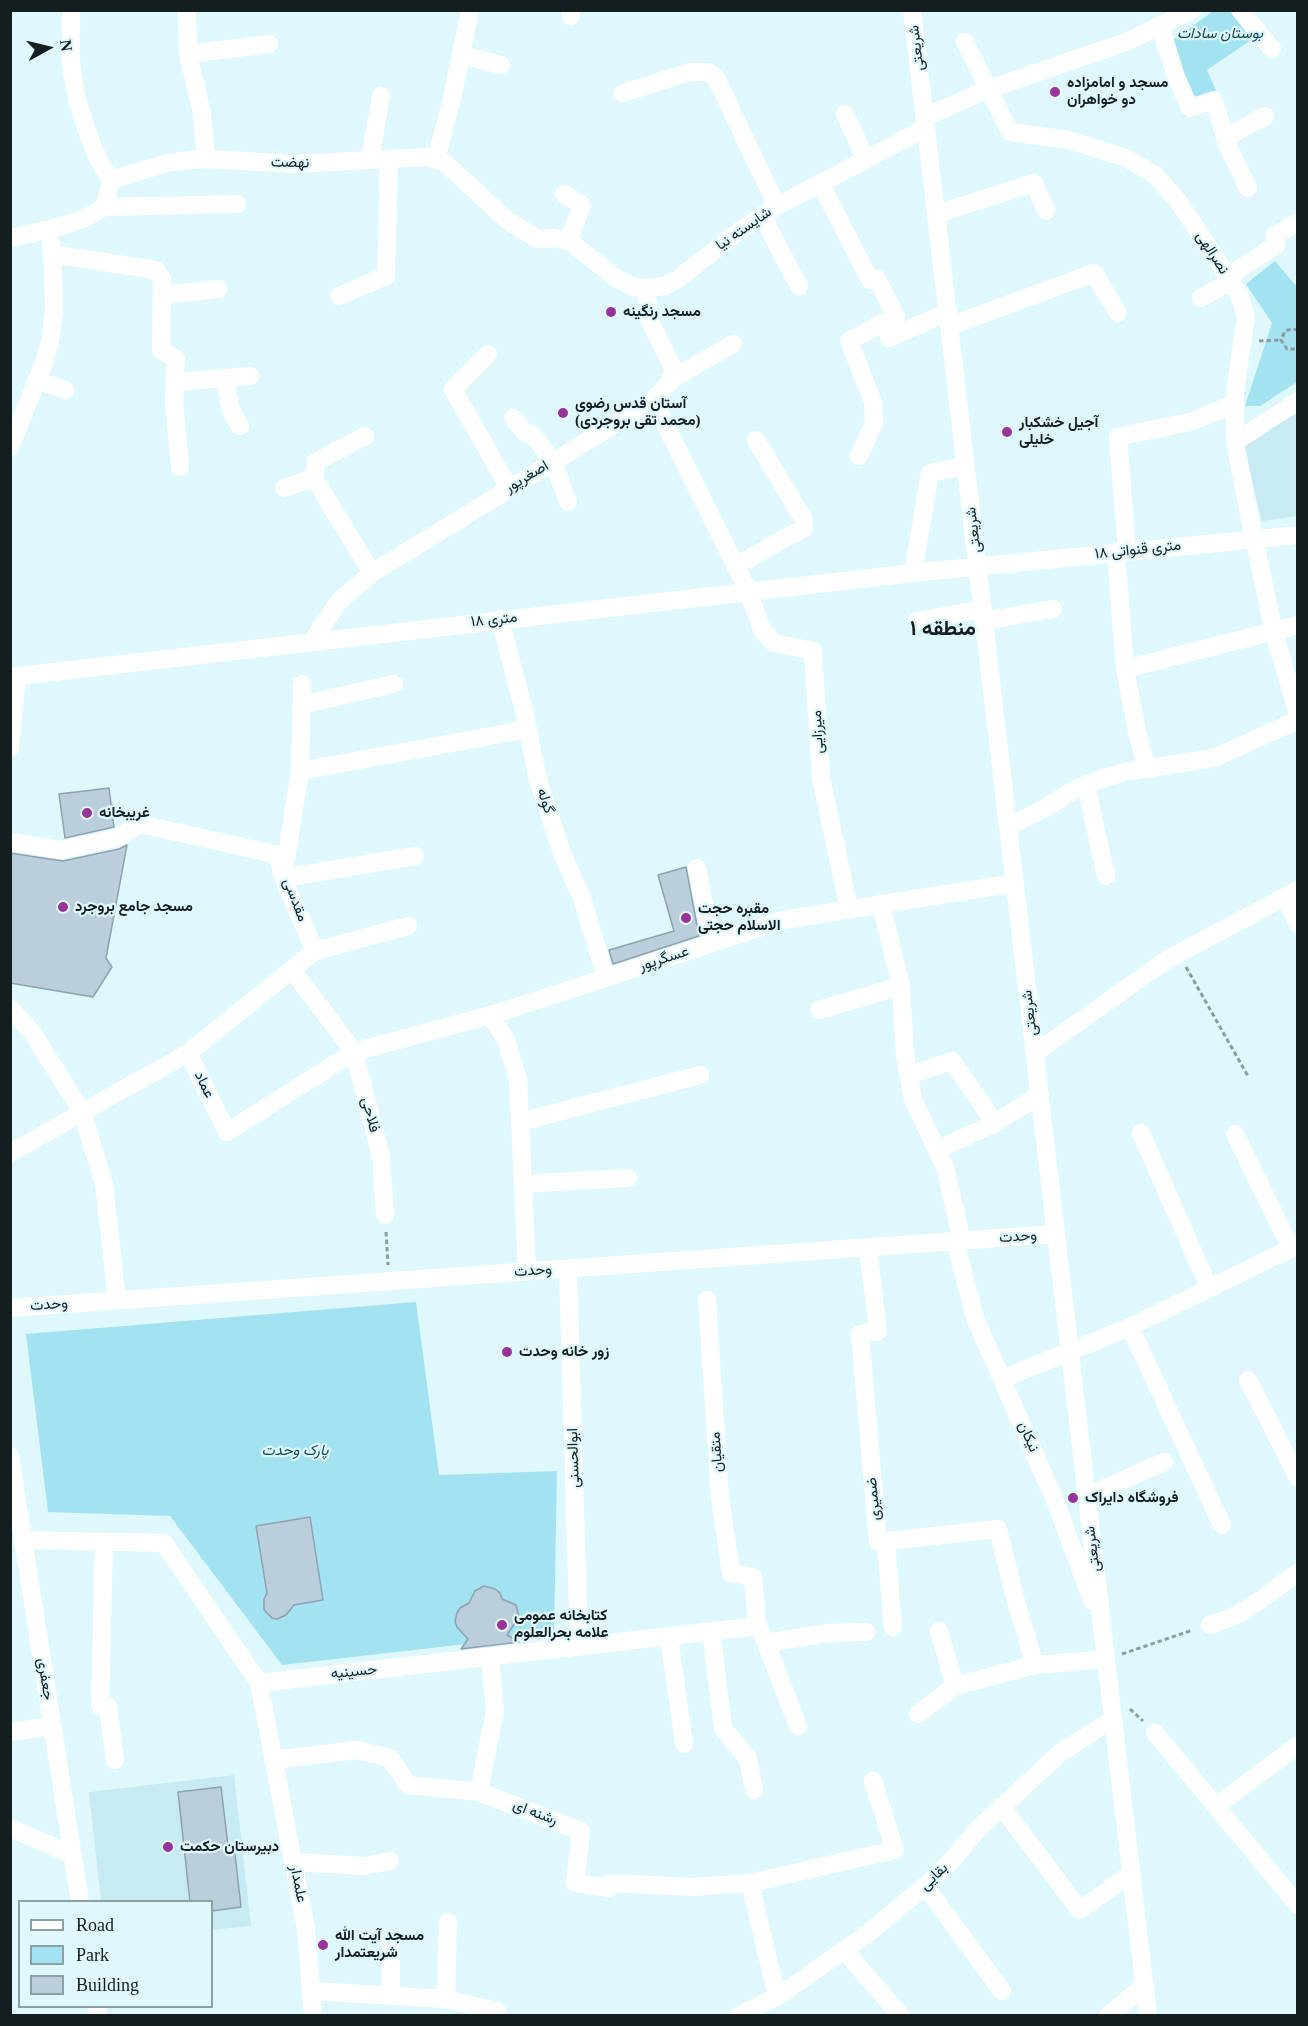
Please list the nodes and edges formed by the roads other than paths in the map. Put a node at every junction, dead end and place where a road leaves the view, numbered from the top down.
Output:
1 (71, 10) edge
2 (187, 10) edge
3 (470, 10) edge
4 (912, 10) edge
5 (1192, 10) edge
6 (1240, 10) edge
7 (1168, 18) edge
8 (965, 42) dead end
9 (269, 44) dead end
10 (1272, 49) dead end
11 (188, 54) junction
12 (462, 55) junction
13 (501, 65) dead end
14 (988, 88) junction
15 (623, 93) dead end
16 (381, 96) dead end
17 (845, 114) dead end
18 (1264, 116) dead end
19 (926, 122) junction
20 (1225, 138) junction
21 (206, 159) junction
22 (389, 159) junction
23 (436, 159) junction
24 (866, 159) junction
25 (370, 160) junction
26 (111, 180) junction
27 (820, 183) junction
28 (1248, 188) dead end
29 (564, 194) dead end
30 (237, 204) dead end
31 (103, 207) junction
32 (769, 211) junction
33 (1046, 211) dead end
34 (936, 214) junction
35 (1298, 222) edge
36 (49, 230) junction
37 (10, 238) edge
38 (569, 241) junction
39 (52, 254) junction
40 (1229, 279) junction
41 (799, 286) dead end
42 (646, 288) junction
43 (218, 289) dead end
44 (162, 295) junction
45 (339, 296) dead end
46 (1202, 298) dead end
47 (1118, 314) dead end
48 (949, 319) junction
49 (889, 338) dead end
50 (733, 344) dead end
51 (488, 354) dead end
52 (250, 376) dead end
53 (224, 378) junction
54 (36, 380) junction
55 (670, 380) junction
56 (175, 382) junction
57 (65, 390) dead end
58 (653, 400) junction
59 (1298, 401) edge
60 (1234, 404) junction
61 (513, 418) dead end
62 (240, 426) dead end
63 (365, 436) dead end
64 (756, 440) dead end
65 (1235, 442) junction
66 (10, 447) edge
67 (859, 456) dead end
68 (553, 461) junction
69 (966, 466) junction
70 (180, 467) dead end
71 (314, 478) junction
72 (284, 488) dead end
73 (509, 488) junction
74 (568, 502) dead end
75 (1298, 535) edge
76 (1254, 539) junction
77 (1122, 551) junction
78 (735, 566) junction
79 (978, 566) junction
80 (372, 573) junction
81 (913, 573) junction
82 (748, 591) junction
83 (1053, 609) dead end
84 (984, 615) junction
85 (500, 619) junction
86 (917, 621) dead end
87 (1298, 625) edge
88 (1274, 632) junction
89 (313, 640) junction
90 (1125, 669) junction
91 (14, 676) edge
92 (302, 684) dead end
93 (393, 684) dead end
94 (301, 705) junction
95 (1298, 714) edge
96 (1298, 720) edge
97 (528, 729) junction
98 (10, 748) edge
99 (1147, 769) junction
100 (300, 771) junction
101 (1086, 785) junction
102 (1008, 826) junction
103 (10, 842) edge
104 (415, 856) dead end
105 (698, 868) dead end
106 (1106, 876) dead end
107 (283, 878) junction
108 (1015, 883) junction
109 (1291, 894) edge
110 (881, 904) junction
111 (849, 909) junction
112 (1298, 924) edge
113 (408, 926) dead end
114 (712, 943) junction
115 (315, 951) junction
116 (292, 970) junction
117 (606, 978) junction
118 (901, 986) junction
119 (10, 1008) edge
120 (819, 1010) dead end
121 (488, 1016) junction
122 (354, 1052) junction
123 (188, 1053) junction
124 (1035, 1053) junction
125 (700, 1075) dead end
126 (909, 1075) junction
127 (1040, 1095) junction
128 (82, 1112) junction
129 (520, 1122) junction
130 (995, 1123) junction
131 (1141, 1133) dead end
132 (1235, 1134) dead end
133 (937, 1150) junction
134 (10, 1153) edge
135 (628, 1178) dead end
136 (523, 1184) junction
137 (385, 1215) road end
138 (1056, 1234) junction
139 (958, 1241) junction
140 (1294, 1247) edge
141 (868, 1248) junction
142 (568, 1269) junction
143 (527, 1272) junction
144 (1209, 1288) junction
145 (117, 1300) junction
146 (707, 1300) dead end
147 (10, 1308) edge
148 (1130, 1328) junction
149 (1070, 1353) junction
150 (1002, 1379) junction
151 (1248, 1380) dead end
152 (10, 1456) edge
153 (1164, 1462) dead end
154 (1298, 1478) edge
155 (1087, 1496) junction
156 (1222, 1525) dead end
157 (104, 1542) junction
158 (886, 1542) junction
159 (20, 1552) edge
160 (1298, 1572) edge
161 (1210, 1625) road end
162 (758, 1626) junction
163 (893, 1627) dead end
164 (711, 1631) junction
165 (939, 1631) dead end
166 (866, 1632) dead end
167 (1103, 1633) junction
168 (669, 1636) junction
169 (766, 1643) junction
170 (579, 1647) junction
171 (489, 1657) junction
172 (1106, 1659) junction
173 (1035, 1665) junction
174 (259, 1683) junction
175 (955, 1686) junction
176 (918, 1714) dead end
177 (1113, 1719) junction
178 (53, 1726) junction
179 (798, 1726) dead end
180 (10, 1731) edge
181 (1155, 1733) road end
182 (684, 1743) dead end
183 (1298, 1745) edge
184 (115, 1760) dead end
185 (273, 1760) junction
186 (873, 1780) dead end
187 (754, 1790) dead end
188 (479, 1792) junction
189 (1001, 1806) junction
190 (1216, 1806) junction
191 (10, 1828) edge
192 (73, 1855) junction
193 (294, 1862) junction
194 (390, 1862) dead end
195 (1132, 1873) junction
196 (750, 1883) junction
197 (925, 1886) junction
198 (80, 1900) edge
199 (1298, 1905) edge
200 (448, 1922) dead end
201 (391, 1942) dead end
202 (844, 1950) junction
203 (1144, 1985) junction
204 (312, 1991) junction
205 (1002, 1991) dead end
206 (391, 1996) junction
207 (777, 1996) junction
208 (446, 1999) junction
209 (497, 2011) dead end
210 (760, 2011) edge
211 (313, 2016) edge
212 (738, 2016) edge
213 (901, 2016) edge
214 (1108, 2016) edge
215 (1148, 2016) edge

1 - 26 street
2 - 11 street
3 - 12 street
4 - 19 street, شریعتی
5 - 7 street, شایسته نیا
6 - 10 street
7 - 14 street, شایسته نیا
7 - 20 street
8 - 14 street
9 - 11 street
11 - 21 street
12 - 13 street
12 - 23 street
14 - 19 street, شایسته نیا
14 - 40 street, نصرالهی
15 - 32 street
16 - 25 street
17 - 24 street
18 - 20 street
19 - 24 street, شایسته نیا
19 - 34 street, شریعتی
20 - 28 street
21 - 25 street, نهضت
21 - 26 street, نهضت
22 - 23 street, نهضت
22 - 25 street, نهضت
22 - 45 street
23 - 38 street
24 - 27 street, شایسته نیا
26 - 31 street
27 - 32 street, شایسته نیا
27 - 67 street
29 - 38 street
30 - 31 street
31 - 36 street
32 - 41 street
32 - 42 street, شایسته نیا
33 - 34 street
34 - 48 street, شریعتی
35 - 40 street
36 - 37 street
36 - 39 street
38 - 42 street
39 - 44 street
39 - 54 street
40 - 46 street
40 - 60 street, نصرالهی
42 - 55 street
43 - 44 street
44 - 56 street
47 - 48 street
48 - 49 street
48 - 69 street, شریعتی
50 - 55 street, اصغرپور
51 - 73 street
52 - 53 street
53 - 56 street
53 - 62 street
54 - 57 street
54 - 66 street
55 - 58 street, اصغرپور
56 - 70 street
58 - 68 street, اصغرپور
58 - 78 street
59 - 65 street
60 - 65 street, نصرالهی
60 - 77 street
61 - 68 street
63 - 71 street
64 - 78 street
65 - 76 street, نصرالهی
68 - 73 street, اصغرپور
68 - 74 street
69 - 79 street, شریعتی
69 - 81 street
71 - 72 street
71 - 80 street
73 - 80 street, اصغرپور
75 - 76 street, ۱۸ متری قنواتی
76 - 77 street, ۱۸ متری قنواتی
76 - 88 street, نصرالهی
77 - 79 street, ۱۸ متری قنواتی
77 - 90 street
78 - 82 street
79 - 81 street, ۱۸ متری
79 - 84 street, شریعتی
80 - 89 street, اصغرپور
81 - 82 street, ۱۸ متری
82 - 85 street, ۱۸ متری
82 - 111 street, میرزایی
83 - 84 street
84 - 86 street
84 - 102 street, شریعتی
85 - 89 street, ۱۸ متری
85 - 97 street, گوله
87 - 88 street
88 - 90 street
88 - 95 street, نصرالهی
89 - 91 street, ۱۸ متری
90 - 99 street
91 - 98 street
92 - 94 street, مقدسی
93 - 94 street
94 - 100 street, مقدسی
96 - 99 street
97 - 100 street
97 - 117 street, گوله
99 - 101 street
100 - 107 street, مقدسی
101 - 102 street
101 - 106 street
102 - 108 street, شریعتی
103 - 107 street
104 - 107 street
105 - 114 street
107 - 115 street, مقدسی
108 - 110 street, عسگرپور
108 - 124 street, شریعتی
109 - 112 street
109 - 124 street
110 - 111 street, عسگرپور
110 - 118 street, نیکان
111 - 114 street, عسگرپور
113 - 115 street
114 - 117 street, عسگرپور
115 - 116 street
116 - 122 street, فلاحی
116 - 123 street
117 - 121 street, عسگرپور
118 - 120 street
118 - 126 street, نیکان
119 - 128 street
121 - 122 street, عسگرپور
121 - 129 street
122 - 123 street, عماد
122 - 137 street, فلاحی
123 - 128 street, عماد
124 - 127 street, شریعتی
125 - 129 street
126 - 130 street
126 - 133 street, نیکان
127 - 130 street
127 - 138 street, شریعتی
128 - 134 street, عماد
128 - 145 street
129 - 136 street
130 - 133 street
131 - 144 street
132 - 140 street
133 - 139 street, نیکان
135 - 136 street
136 - 143 street
138 - 139 street, وحدت
138 - 149 street, شریعتی
139 - 141 street, وحدت
139 - 150 street, نیکان
140 - 144 street
141 - 142 street, وحدت
141 - 158 street, ضمیری
142 - 143 street, وحدت
142 - 170 street, ابوالحسنی
143 - 145 street, وحدت
144 - 148 street
145 - 147 street, وحدت
146 - 162 street, متقیان
148 - 149 street
148 - 156 street
149 - 150 street
149 - 155 street, شریعتی
150 - 167 street, نیکان
151 - 154 street
152 - 159 street, جعفری
153 - 155 street
155 - 167 street, شریعتی
157 - 159 street
157 - 174 street
157 - 184 street
158 - 163 street
158 - 173 street, ضمیری
159 - 178 street, جعفری
160 - 161 street
162 - 164 street, حسینیه
162 - 169 street
164 - 168 street, حسینیه
164 - 187 street
165 - 175 street
166 - 169 street
167 - 172 street, شریعتی
168 - 170 street, حسینیه
168 - 182 street
169 - 179 street
170 - 171 street, حسینیه
171 - 174 street, حسینیه
171 - 188 street
172 - 173 street
172 - 177 street, شریعتی
173 - 175 street
174 - 185 street, علمدار
175 - 176 street
177 - 189 street, بقایی
177 - 195 street, شریعتی
178 - 180 street
178 - 192 street, جعفری
181 - 190 street
183 - 190 street
185 - 188 street, رشنه ای
185 - 193 street, علمدار
186 - 196 street
188 - 196 street, رشنه ای
189 - 195 street
189 - 197 street, بقایی
190 - 199 street
191 - 192 street
192 - 198 street, جعفری
193 - 194 street
193 - 204 street, علمدار
195 - 203 street, شریعتی
196 - 207 street
197 - 202 street, بقایی
197 - 205 street
200 - 208 street
201 - 206 street
202 - 207 street, بقایی
202 - 213 street
203 - 214 street
203 - 215 street, شریعتی
204 - 206 street
204 - 211 street, علمدار
206 - 208 street
207 - 210 street, بقایی
208 - 209 street
210 - 212 street, بقایی

